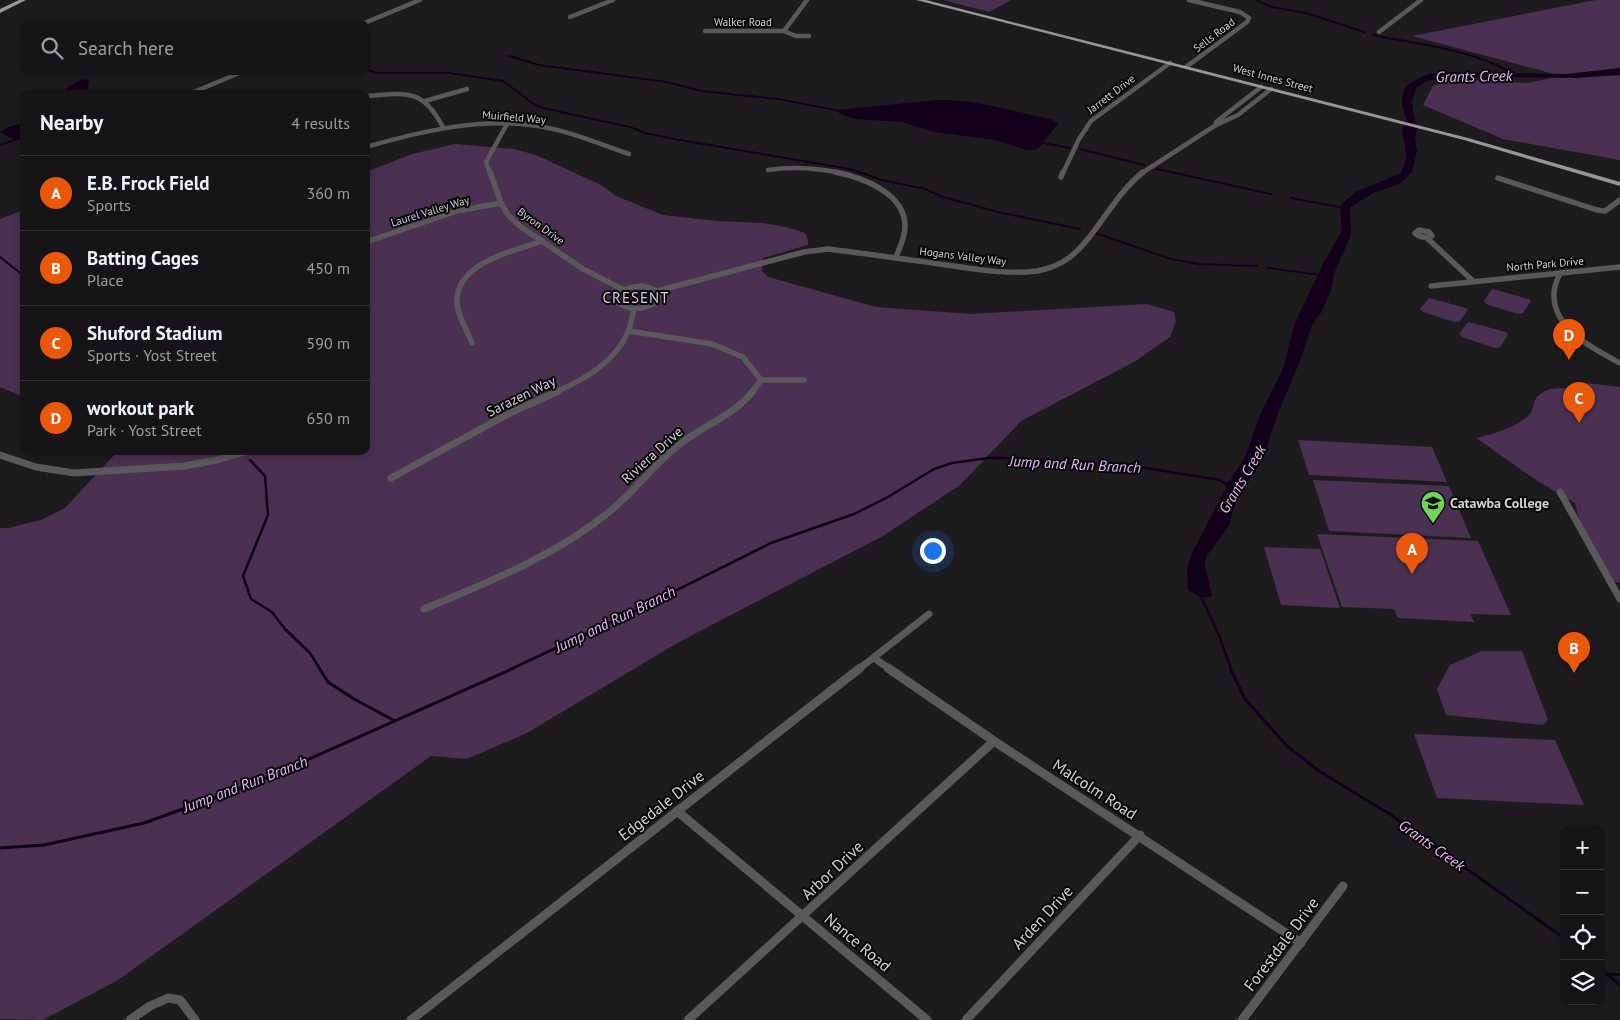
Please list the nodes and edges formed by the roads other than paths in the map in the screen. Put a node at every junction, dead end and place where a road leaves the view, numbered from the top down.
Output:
1 (23, 0) edge
2 (420, 0) edge
3 (613, 0) edge
4 (807, 0) edge
5 (919, 0) edge
6 (1189, 0) edge
7 (1421, 0) edge
8 (0, 11) edge
9 (570, 17) dead end
10 (370, 21) edge
11 (706, 31) dead end
12 (784, 31) junction
13 (1379, 32) dead end
14 (809, 36) dead end
15 (1170, 63) junction
16 (1186, 67) junction
17 (234, 75) edge
18 (1261, 87) junction
19 (467, 89) dead end
20 (1271, 89) junction
21 (199, 90) edge
22 (370, 96) edge
23 (425, 100) junction
24 (1246, 100) junction
25 (1255, 102) junction
26 (507, 124) junction
27 (1216, 125) junction
28 (443, 127) junction
29 (370, 146) edge
30 (629, 154) dead end
31 (768, 170) dead end
32 (1061, 177) dead end
33 (1498, 178) dead end
34 (1620, 184) edge
35 (1620, 200) edge
36 (501, 203) junction
37 (1427, 238) dead end
38 (370, 241) edge
39 (543, 241) junction
40 (896, 257) junction
41 (1620, 267) edge
42 (1560, 273) junction
43 (1472, 280) junction
44 (1431, 286) dead end
45 (624, 290) junction
46 (657, 291) junction
47 (634, 309) junction
48 (629, 331) junction
49 (472, 343) dead end
50 (1620, 363) edge
51 (761, 380) junction
52 (804, 380) dead end
53 (0, 455) edge
54 (239, 455) edge
55 (391, 478) dead end
56 (1560, 492) dead end
57 (1620, 599) edge
58 (424, 610) dead end
59 (929, 614) dead end
60 (874, 658) junction
61 (994, 741) junction
62 (677, 811) junction
63 (1140, 835) junction
64 (1343, 886) dead end
65 (804, 917) junction
66 (1301, 943) junction
67 (130, 1020) edge
68 (195, 1020) edge
69 (411, 1020) edge
70 (688, 1020) edge
71 (927, 1020) edge
72 (966, 1020) edge
73 (1242, 1020) edge

1 - 8 main road
2 - 10 street
3 - 9 street
4 - 12 street
5 - 15 main road, West Innes Street
6 - 16 street, Sells Road
7 - 13 street
11 - 12 street, Walker Road
12 - 14 street, Walker Road
15 - 16 main road, West Innes Street
15 - 32 street, Jarrett Drive
16 - 18 main road, West Innes Street
17 - 21 street
18 - 20 main road, West Innes Street
18 - 24 street, Hogans Valley Way
19 - 23 street
20 - 25 street, Hogans Valley Way
20 - 34 main road, West Innes Street
22 - 23 street
23 - 28 street
24 - 25 street
24 - 27 street, Hogans Valley Way
25 - 27 street, Hogans Valley Way
26 - 28 street, Muirfield Way
26 - 30 street, Muirfield Way
26 - 36 street, Byron Drive
27 - 40 street, Hogans Valley Way
28 - 29 street, Muirfield Way
31 - 40 street
33 - 35 street
36 - 38 street, Laurel Valley Way
36 - 39 street, Byron Drive
37 - 43 street
39 - 45 street, Byron Drive
39 - 49 street
40 - 46 street, Hogans Valley Way
41 - 42 street, North Park Drive
42 - 43 street, North Park Drive
42 - 50 street
43 - 44 street, North Park Drive
45 - 46 street
45 - 47 street
46 - 47 street
47 - 48 street, Sarazen Way
48 - 51 street
48 - 55 street, Sarazen Way
51 - 52 street
51 - 58 street, Riviera Drive
53 - 54 street
56 - 57 street
59 - 60 street, Edgedale Drive
60 - 61 street, Malcolm Road
60 - 62 street, Edgedale Drive
61 - 63 street, Malcolm Road
61 - 65 street, Arbor Drive
62 - 65 street, Nance Road
62 - 69 street, Edgedale Drive
63 - 66 street, Malcolm Road
63 - 72 street, Arden Drive
64 - 66 street, Forestdale Drive
65 - 70 street, Arbor Drive
65 - 71 street, Nance Road
66 - 73 street, Forestdale Drive
67 - 68 street

